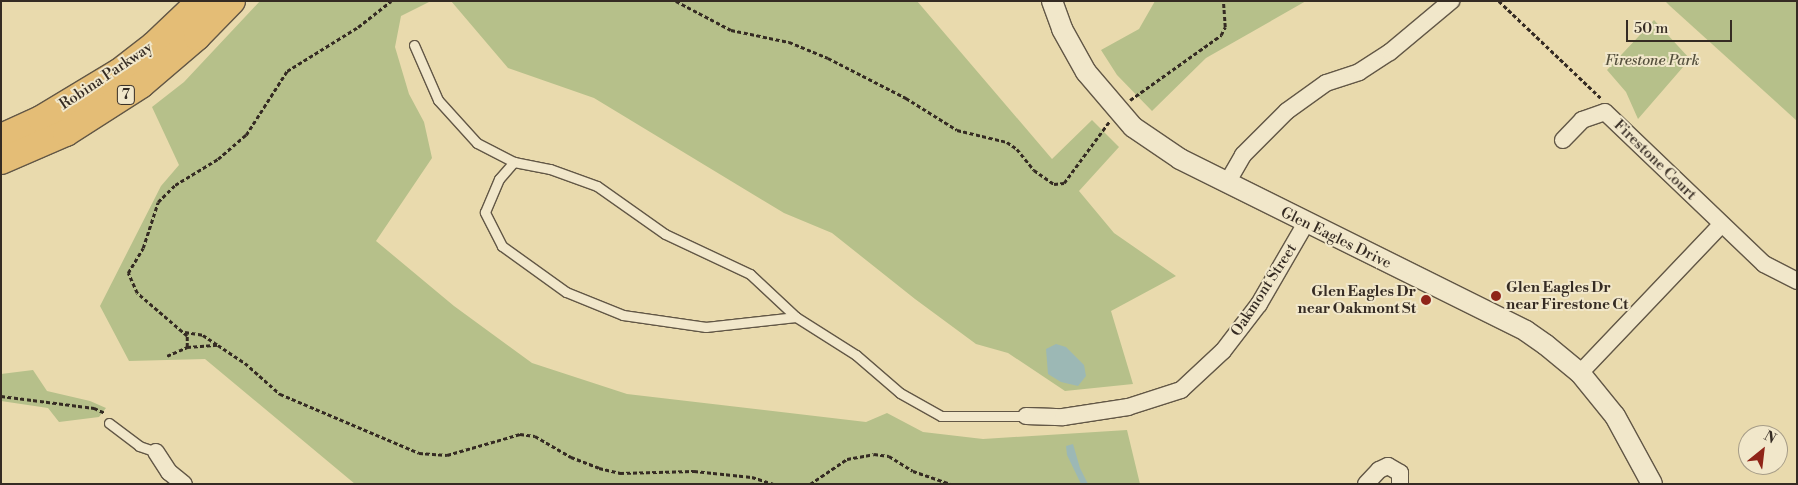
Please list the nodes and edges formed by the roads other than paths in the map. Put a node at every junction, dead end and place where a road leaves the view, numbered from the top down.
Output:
1 (200, 1) edge
2 (232, 1) edge
3 (1052, 1) edge
4 (1451, 1) edge
5 (414, 46) dead end
6 (1, 137) edge
7 (1563, 140) dead end
8 (1, 161) edge
9 (514, 162) junction
10 (1227, 183) junction
11 (1306, 223) junction
12 (1721, 225) junction
13 (1797, 281) edge
14 (796, 318) junction
15 (1580, 373) junction
16 (1026, 416) joint
17 (108, 419) road end
18 (156, 452) joint
19 (184, 484) edge
20 (1366, 484) edge
21 (1400, 484) edge
22 (1652, 484) edge

1 - 6 main road, Robina Parkway / 7
2 - 8 main road, Robina Parkway / 7
3 - 10 street, Glen Eagles Drive
4 - 10 street
5 - 9 lane
7 - 12 street, Firestone Court
9 - 14 lane
9 - 14 lane
10 - 11 street, Glen Eagles Drive
11 - 15 street, Glen Eagles Drive
11 - 16 street, Oakmont Street
12 - 13 street, Firestone Court
12 - 15 street
14 - 16 lane
15 - 22 street, Glen Eagles Drive
17 - 18 lane
18 - 19 street
20 - 21 street

